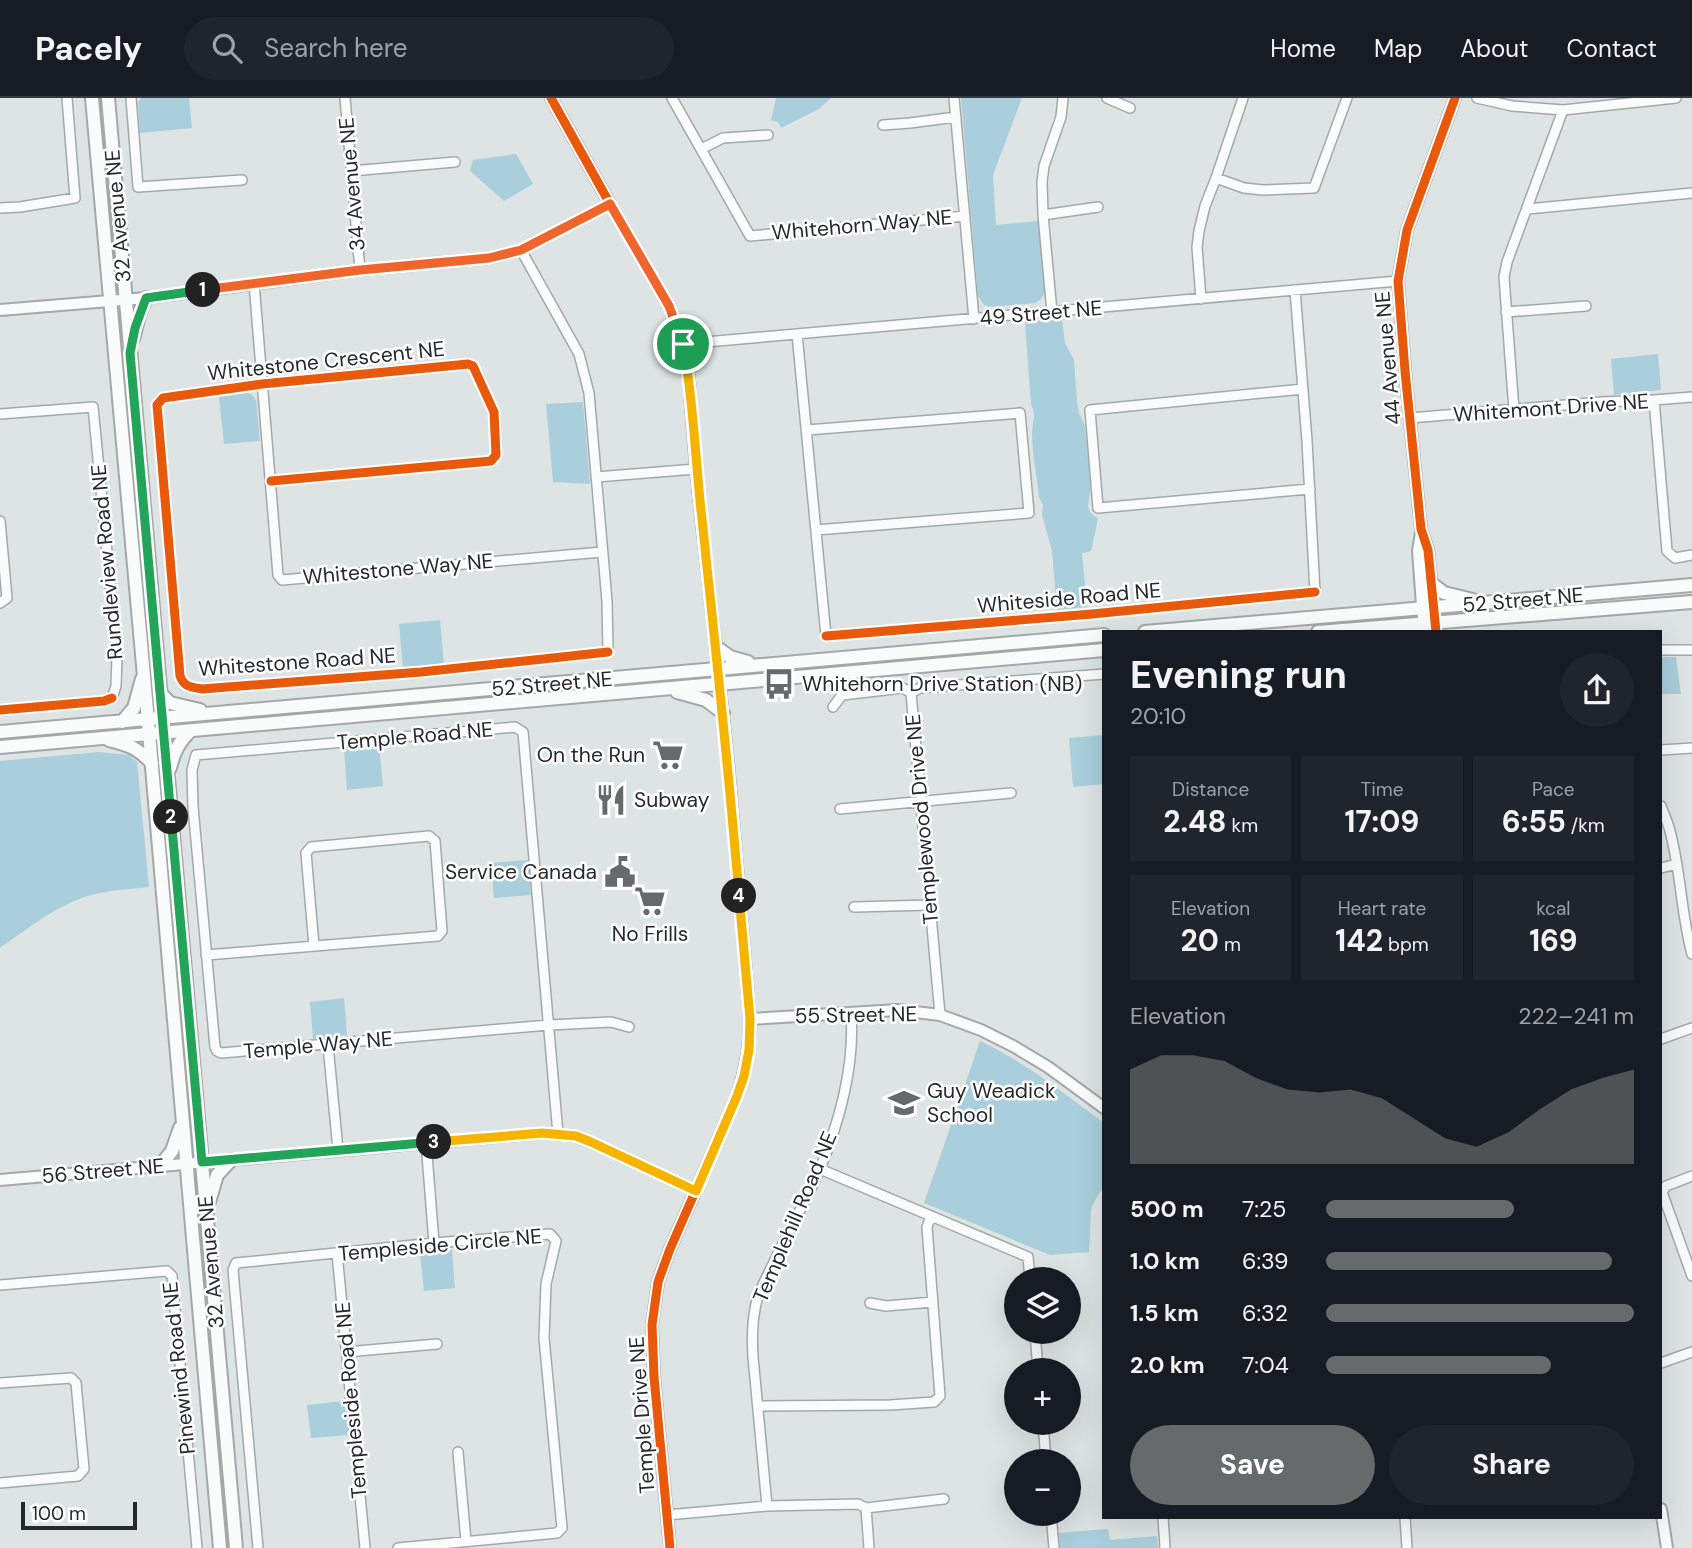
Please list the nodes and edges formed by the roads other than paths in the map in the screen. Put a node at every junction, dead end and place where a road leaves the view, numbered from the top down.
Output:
1 (67, 98) edge
2 (92, 98) edge
3 (108, 98) edge
4 (131, 98) edge
5 (345, 98) edge
6 (551, 98) edge
7 (672, 98) edge
8 (954, 98) edge
9 (1063, 98) edge
10 (1107, 98) edge
11 (1243, 98) edge
12 (1347, 98) edge
13 (1455, 98) edge
14 (1477, 98) edge
15 (1676, 98) edge
16 (1130, 108) dead end
17 (1563, 110) junction
18 (956, 117) junction
19 (883, 125) dead end
20 (768, 135) dead end
21 (701, 149) junction
22 (455, 162) dead end
23 (351, 171) junction
24 (1216, 178) junction
25 (242, 180) dead end
26 (1692, 193) edge
27 (610, 204) junction
28 (1098, 206) dead end
29 (0, 208) edge
30 (1528, 209) junction
31 (1043, 215) junction
32 (965, 216) junction
33 (521, 250) junction
34 (360, 270) junction
35 (1398, 281) junction
36 (254, 283) junction
37 (1295, 290) junction
38 (146, 298) junction
39 (126, 299) junction
40 (1201, 299) junction
41 (109, 301) junction
42 (1586, 306) dead end
43 (0, 310) edge
44 (1052, 312) junction
45 (1506, 312) junction
46 (974, 319) junction
47 (797, 334) junction
48 (683, 344) junction
49 (130, 353) junction
50 (262, 384) junction
51 (1303, 389) junction
52 (1692, 397) edge
53 (1654, 400) junction
54 (157, 405) joint
55 (1514, 410) junction
56 (0, 414) edge
57 (1410, 418) junction
58 (807, 430) junction
59 (696, 469) junction
60 (596, 477) junction
61 (271, 481) junction
62 (1310, 489) junction
63 (0, 522) edge
64 (1422, 529) junction
65 (816, 530) junction
66 (602, 552) junction
67 (1692, 555) edge
68 (1432, 584) junction
69 (1692, 585) edge
70 (1692, 602) edge
71 (0, 603) edge
72 (1484, 603) junction
73 (1428, 608) junction
74 (1374, 627) junction
75 (1429, 627) edge
76 (1169, 630) edge
77 (1340, 630) edge
78 (1383, 630) edge
79 (1102, 635) edge
80 (716, 647) junction
81 (1102, 650) edge
82 (1662, 650) edge
83 (1692, 650) edge
84 (759, 665) junction
85 (718, 669) junction
86 (144, 672) junction
87 (1102, 674) edge
88 (720, 684) junction
89 (663, 689) junction
90 (911, 693) junction
91 (161, 694) junction
92 (833, 707) dead end
93 (0, 710) edge
94 (218, 713) junction
95 (723, 713) junction
96 (162, 718) junction
97 (148, 719) junction
98 (122, 722) junction
99 (191, 730) junction
100 (0, 732) edge
101 (163, 733) junction
102 (149, 734) junction
103 (102, 738) junction
104 (0, 747) edge
105 (1692, 748) edge
106 (1662, 750) edge
107 (196, 755) joint
108 (152, 763) junction
109 (168, 779) junction
110 (1011, 793) dead end
111 (920, 802) junction
112 (840, 809) dead end
113 (1662, 809) edge
114 (1677, 864) junction
115 (1662, 868) edge
116 (930, 905) junction
117 (854, 907) dead end
118 (314, 946) junction
119 (1692, 954) edge
120 (206, 955) junction
121 (851, 1013) junction
122 (940, 1015) junction
123 (750, 1019) junction
124 (549, 1025) junction
125 (629, 1027) dead end
126 (1692, 1028) edge
127 (1662, 1038) edge
128 (328, 1045) junction
129 (1102, 1107) edge
130 (182, 1118) junction
131 (558, 1134) junction
132 (426, 1142) junction
133 (338, 1150) junction
134 (231, 1160) junction
135 (202, 1162) junction
136 (187, 1164) junction
137 (160, 1166) junction
138 (820, 1169) junction
139 (1692, 1176) edge
140 (0, 1180) edge
141 (696, 1191) junction
142 (206, 1209) junction
143 (931, 1216) junction
144 (434, 1243) junction
145 (337, 1253) junction
146 (1029, 1267) edge
147 (1692, 1276) edge
148 (0, 1285) edge
149 (933, 1302) junction
150 (870, 1303) dead end
151 (437, 1344) dead end
152 (346, 1352) junction
153 (1692, 1352) edge
154 (1662, 1363) edge
155 (0, 1383) edge
156 (758, 1406) junction
157 (458, 1452) dead end
158 (0, 1483) edge
159 (944, 1499) dead end
160 (766, 1506) junction
161 (866, 1508) junction
162 (667, 1515) junction
163 (1662, 1516) edge
164 (1163, 1519) edge
165 (1405, 1519) edge
166 (1052, 1526) edge
167 (466, 1541) junction
168 (197, 1548) edge
169 (220, 1548) edge
170 (236, 1548) edge
171 (258, 1548) edge
172 (365, 1548) edge
173 (398, 1548) edge
174 (670, 1548) edge
175 (869, 1548) edge
176 (1054, 1548) edge
177 (1166, 1548) edge
178 (1407, 1548) edge
179 (1667, 1548) edge

1 - 29 street
2 - 41 main road, 32 Avenue NE
3 - 39 main road, 32 Avenue NE
4 - 25 street
5 - 23 street, 34 Avenue NE
6 - 27 street, Temple Drive NE
7 - 21 street, Whitehorn Way NE
8 - 18 street
9 - 31 street
10 - 16 street
11 - 24 street
12 - 24 street
13 - 35 street, 44 Avenue NE
14 - 17 street
15 - 17 street
17 - 30 street
18 - 19 street
18 - 32 street
20 - 21 street
21 - 32 street, Whitehorn Way NE
22 - 23 street
23 - 34 street, 34 Avenue NE
24 - 40 street
26 - 30 street
27 - 33 street
27 - 48 street, Temple Drive NE
28 - 31 street
30 - 45 street
31 - 44 street
32 - 46 street
33 - 34 street
33 - 60 street, Whitestone Road NE
34 - 36 street
35 - 37 street, 49 Street NE
35 - 57 street, 44 Avenue NE
36 - 38 street
36 - 50 street, Whitestone Way NE
37 - 40 street, 49 Street NE
37 - 51 street, Whiteside Road NE
38 - 39 street
38 - 49 main road
39 - 41 street
39 - 49 main road, 32 Avenue NE
40 - 44 street, 49 Street NE
41 - 43 street
41 - 86 main road, 32 Avenue NE
42 - 45 street
44 - 46 street, 49 Street NE
45 - 55 street
46 - 47 street, 49 Street NE
47 - 48 street, 49 Street NE
47 - 58 street, Whiteside Road NE
48 - 59 street, Temple Drive NE
49 - 91 main road, 32 Avenue NE
50 - 54 street, Whitestone Crescent NE
50 - 61 street, Whitestone Way NE
50 - 61 street, Whitestone Crescent NE
51 - 62 street, Whiteside Road NE
51 - 62 street
52 - 53 street, Whitemont Drive NE
53 - 55 street, Whitemont Drive NE
53 - 67 street
54 - 66 street, Whitestone Road NE
55 - 57 street, Whitemont Drive NE
56 - 93 street, Rundleview Road NE
57 - 64 street, 44 Avenue NE
58 - 65 street, Whiteside Road NE
58 - 65 street
59 - 60 street
59 - 80 street, Temple Drive NE
60 - 66 street, Whitestone Road NE
61 - 66 street, Whitestone Way NE
62 - 65 street, Whiteside Road NE
63 - 71 street
64 - 68 street, 44 Avenue NE
64 - 73 street, 44 Avenue NE
68 - 72 main road
68 - 73 street, 44 Avenue NE
69 - 72 main road, 52 Street NE
70 - 75 main road, 52 Street NE
72 - 73 main road, 52 Street NE
73 - 75 street
73 - 76 main road, 52 Street NE
74 - 75 main road, 52 Street NE
74 - 77 main road, 52 Street NE
74 - 78 main road
79 - 84 main road, 52 Street NE
80 - 84 main road
80 - 85 street, Temple Drive NE
81 - 88 main road, 52 Street NE
82 - 83 street
84 - 85 main road, 52 Street NE
85 - 88 street, Temple Drive NE
85 - 94 main road, 52 Street NE
86 - 97 main road, 32 Avenue NE
86 - 98 main road
87 - 90 street, Templewood Drive NE
88 - 89 main road, 52 Street NE
88 - 95 street, Temple Drive NE
89 - 95 main road
89 - 99 main road, 52 Street NE
90 - 92 street
90 - 111 street, Templewood Drive NE
91 - 94 main road
91 - 96 main road, 32 Avenue NE
94 - 96 main road, 52 Street NE
95 - 123 street, Temple Drive NE
96 - 97 main road, 52 Street NE
96 - 101 main road, 32 Avenue NE
97 - 98 main road, 52 Street NE
97 - 102 main road, 32 Avenue NE
98 - 100 main road, 52 Street NE
99 - 101 main road, 52 Street NE
99 - 109 main road
101 - 102 main road, 52 Street NE
101 - 109 main road, 32 Avenue NE
102 - 103 main road, 52 Street NE
102 - 108 main road, 32 Avenue NE
103 - 104 main road, 52 Street NE
103 - 108 main road
105 - 106 street
107 - 120 street, Temple Way NE
107 - 124 street, Temple Road NE
108 - 130 main road, 32 Avenue NE
109 - 135 main road, 32 Avenue NE
110 - 111 street
111 - 112 street
111 - 116 street, Templewood Drive NE
113 - 114 street
114 - 115 street
114 - 119 street
116 - 117 street
116 - 122 street, Templewood Drive NE
118 - 118 street
118 - 120 street
120 - 128 street, Temple Way NE
121 - 122 street, 55 Street NE
121 - 123 street, 55 Street NE
121 - 138 street, Templehill Road NE
122 - 129 street, 55 Street NE
123 - 141 street, Temple Drive NE
124 - 125 street, Temple Way NE
124 - 128 street, Temple Way NE
124 - 131 street, Temple Road NE
126 - 127 street
128 - 133 street
130 - 136 main road, 32 Avenue NE
130 - 137 main road
131 - 132 street, 56 Street NE
131 - 141 street, 56 Street NE
132 - 133 street, 56 Street NE
132 - 144 street
133 - 134 street, 56 Street NE
134 - 135 street, 56 Street NE
134 - 142 main road
135 - 136 street, 56 Street NE
135 - 142 main road, 32 Avenue NE
136 - 137 street, 56 Street NE
136 - 169 main road, 32 Avenue NE
137 - 140 street, 56 Street NE
138 - 143 street
138 - 156 street, Templehill Road NE
139 - 147 street
141 - 162 street, Temple Drive NE
142 - 170 main road, 32 Avenue NE
143 - 146 street
143 - 149 street
144 - 145 street, Templeside Circle NE
144 - 167 street, Templeside Circle NE
145 - 152 street, Templeside Road NE
145 - 171 street, Templeside Circle NE
148 - 168 street, Pinewind Road NE
149 - 150 street
149 - 156 street
151 - 152 street
152 - 172 street, Templeside Road NE
153 - 154 street
155 - 158 street
156 - 160 street, Templehill Road NE
157 - 167 street
159 - 161 street
160 - 161 street
160 - 162 street
161 - 175 street
162 - 174 street, Temple Drive NE
163 - 179 street
164 - 177 street
165 - 178 street
166 - 176 street
167 - 173 street, Templeside Circle NE

